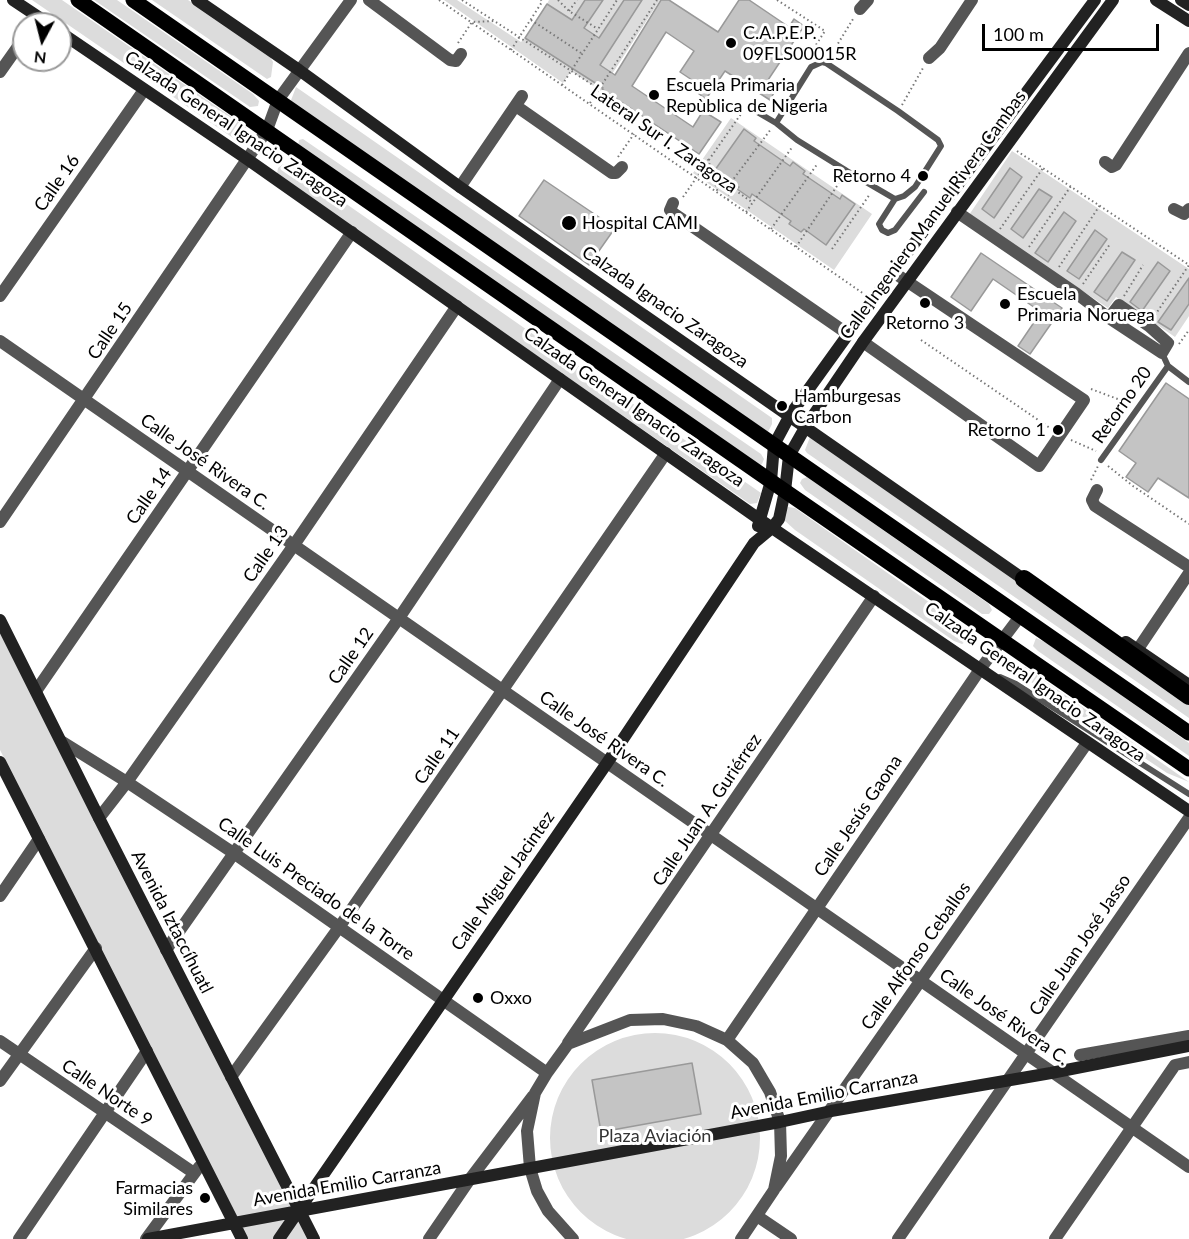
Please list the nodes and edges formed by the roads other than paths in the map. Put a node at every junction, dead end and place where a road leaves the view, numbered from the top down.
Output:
1 (14, 0) edge
2 (78, 0) edge
3 (133, 0) edge
4 (197, 0) edge
5 (351, 0) edge
6 (369, 0) edge
7 (972, 0) edge
8 (1095, 0) edge
9 (1113, 0) edge
10 (1156, 0) edge
11 (1181, 0) edge
12 (1189, 5) edge
13 (28, 12) edge
14 (1189, 21) edge
15 (72, 34) edge
16 (72, 40) edge
17 (1189, 53) edge
18 (461, 54) road end
19 (12, 55) edge
20 (929, 58) road end
21 (299, 70) junction
22 (0, 72) edge
23 (144, 90) junction
24 (278, 100) junction
25 (752, 109) road end
26 (776, 123) junction
27 (267, 130) junction
28 (995, 135) junction
29 (1008, 144) junction
30 (247, 159) junction
31 (1105, 162) dead end
32 (622, 167) road end
33 (460, 187) junction
34 (924, 192) dead end
35 (895, 199) junction
36 (673, 203) road end
37 (1189, 208) edge
38 (1174, 209) dead end
39 (957, 212) junction
40 (352, 232) junction
41 (892, 272) junction
42 (906, 282) junction
43 (0, 297) edge
44 (457, 306) junction
45 (1109, 318) junction
46 (848, 334) junction
47 (0, 341) edge
48 (863, 342) junction
49 (1162, 353) junction
50 (1168, 366) junction
51 (560, 379) junction
52 (1188, 379) edge
53 (84, 401) junction
54 (790, 415) junction
55 (806, 426) junction
56 (774, 445) junction
57 (666, 453) junction
58 (789, 456) junction
59 (1101, 460) road end
60 (188, 472) junction
61 (771, 481) junction
62 (1097, 490) road end
63 (785, 491) junction
64 (759, 519) junction
65 (0, 522) edge
66 (772, 528) junction
67 (754, 543) junction
68 (294, 545) junction
69 (1189, 567) edge
70 (1189, 573) edge
71 (1024, 579) junction
72 (874, 596) junction
73 (1021, 615) junction
74 (399, 618) junction
75 (0, 620) edge
76 (1002, 640) junction
77 (1138, 649) junction
78 (981, 668) junction
79 (1189, 685) edge
80 (36, 691) junction
81 (504, 691) junction
82 (1189, 696) edge
83 (1189, 733) edge
84 (61, 741) junction
85 (1087, 743) junction
86 (0, 762) edge
87 (607, 763) junction
88 (1189, 769) edge
89 (1155, 771) junction
90 (127, 782) junction
91 (1146, 783) junction
92 (1189, 794) edge
93 (1189, 811) edge
94 (99, 818) junction
95 (1189, 818) edge
96 (712, 836) junction
97 (39, 839) junction
98 (235, 854) junction
99 (0, 896) edge
100 (816, 909) junction
101 (340, 926) junction
102 (96, 948) junction
103 (166, 950) junction
104 (921, 981) junction
105 (443, 998) junction
106 (1189, 1035) edge
107 (728, 1040) junction
108 (0, 1041) edge
109 (568, 1044) junction
110 (1189, 1046) edge
111 (147, 1051) junction
112 (19, 1054) junction
113 (1080, 1055) dead end
114 (1026, 1056) junction
115 (1189, 1062) edge
116 (547, 1073) junction
117 (1051, 1073) junction
118 (231, 1077) junction
119 (1009, 1080) junction
120 (0, 1081) edge
121 (535, 1092) junction
122 (831, 1111) junction
123 (104, 1113) junction
124 (780, 1122) junction
125 (1131, 1128) junction
126 (204, 1162) junction
127 (1189, 1167) edge
128 (530, 1168) junction
129 (194, 1173) junction
130 (470, 1179) junction
131 (774, 1190) junction
132 (300, 1210) junction
133 (757, 1216) junction
134 (234, 1223) junction
135 (19, 1239) edge
136 (147, 1239) edge
137 (242, 1239) edge
138 (279, 1239) edge
139 (314, 1239) edge
140 (429, 1239) edge
141 (573, 1239) edge
142 (741, 1239) edge
143 (790, 1239) edge
144 (898, 1239) edge
145 (1055, 1239) edge

1 - 13 main road
2 - 27 main road, Calzada General Ignacio Zaragoza
3 - 24 main road
4 - 21 main road, Calzada Ignacio Zaragoza
5 - 21 street, Calle 15
6 - 18 street
7 - 20 street
8 - 28 main road, Calle Ingeniero Manuel Rivera Cambas
9 - 29 main road, Calle Ingeniero Manuel Rivera Cambas
10 - 14 main road
11 - 12 main road
15 - 23 lane
16 - 23 main road, Calzada General Ignacio Zaragoza
17 - 31 street
19 - 22 street
21 - 24 street, Calle 15
21 - 33 main road, Calzada Ignacio Zaragoza
23 - 30 main road, Calzada General Ignacio Zaragoza
23 - 43 street, Calle 16
24 - 27 street, Calle 15
24 - 56 main road
25 - 26 lane
26 - 35 lane
26 - 35 lane
27 - 30 street, Calle 15
27 - 61 main road, Calzada General Ignacio Zaragoza
28 - 29 main road
28 - 41 main road, Calle Ingeniero Manuel Rivera Cambas
29 - 39 main road, Calle Ingeniero Manuel Rivera Cambas
30 - 40 main road, Calzada General Ignacio Zaragoza
30 - 53 street, Calle 15
32 - 33 street
33 - 54 main road, Calzada Ignacio Zaragoza
34 - 35 lane
36 - 46 street
37 - 38 street
39 - 42 main road, Calle Ingeniero Manuel Rivera Cambas
39 - 45 street
40 - 44 main road, Calzada General Ignacio Zaragoza
40 - 60 street, Calle 14
41 - 42 street
41 - 46 main road, Calle Ingeniero Manuel Rivera Cambas
42 - 48 main road, Calle Ingeniero Manuel Rivera Cambas
42 - 48 street
44 - 51 main road, Calzada General Ignacio Zaragoza
44 - 68 street, Calle 13
45 - 49 street
45 - 49 street
46 - 54 main road, Calle Ingeniero Manuel Rivera Cambas
47 - 53 street, Calle José Rivera C.
48 - 55 main road, Calle Ingeniero Manuel Rivera Cambas
49 - 50 lane
50 - 52 lane
50 - 59 lane, Retorno 20
51 - 57 main road, Calzada General Ignacio Zaragoza
51 - 74 street, Calle 12
53 - 60 street, Calle José Rivera C.
53 - 65 street, Calle 15
54 - 55 main road, Calzada Ignacio Zaragoza
54 - 56 main road, Calle Ingeniero Manuel Rivera Cambas
55 - 58 main road, Calle Ingeniero Manuel Rivera Cambas
55 - 71 main road, Calzada Ignacio Zaragoza
56 - 58 main road
56 - 61 main road, Calle Miguel Jacintez
57 - 64 main road, Calzada General Ignacio Zaragoza
57 - 81 street, Calle 11
58 - 63 main road, Calle Miguel Jacintez
58 - 73 main road
60 - 68 street, Calle José Rivera C.
60 - 80 street, Calle 14
61 - 63 main road, Calzada General Ignacio Zaragoza
61 - 64 main road, Calle Miguel Jacintez
62 - 69 street
63 - 66 main road, Calle Miguel Jacintez
63 - 76 main road, Calzada General Ignacio Zaragoza
64 - 66 main road, Calzada General Ignacio Zaragoza
64 - 67 main road, Calle Miguel Jacintez
66 - 67 main road, Calle Miguel Jacintez
66 - 72 main road, Calzada General Ignacio Zaragoza
67 - 87 main road, Calle Miguel Jacintez
68 - 74 street, Calle José Rivera C.
68 - 90 street, Calle 13
70 - 77 street
71 - 77 main road
71 - 82 highway
72 - 78 main road, Calzada General Ignacio Zaragoza
72 - 96 street, Calle Juan A. Guriérrez
73 - 76 street, Calle Jesús Gaona
73 - 83 main road
74 - 81 street, Calle José Rivera C.
74 - 98 street, Calle 12
75 - 80 main road, Avenida Iztaccíhuatl
76 - 78 street, Calle Jesús Gaona
76 - 88 main road, Calzada General Ignacio Zaragoza
77 - 79 main road
78 - 85 main road, Calzada General Ignacio Zaragoza
78 - 89 lane
78 - 100 street, Calle Jesús Gaona
80 - 84 main road, Avenida Iztaccíhuatl
81 - 87 street, Calle José Rivera C.
81 - 101 street, Calle 11
84 - 90 street, Calle Luis Preciado de la Torre
84 - 94 main road, Avenida Iztaccíhuatl
85 - 91 main road, Calzada General Ignacio Zaragoza
85 - 104 street, Calle Alfonso Ceballos
86 - 97 main road
87 - 96 street, Calle José Rivera C.
87 - 105 main road, Calle Miguel Jacintez
89 - 91 lane
89 - 92 lane
90 - 94 street, Calle 13
90 - 98 street, Calle Luis Preciado de la Torre
91 - 93 main road, Calzada General Ignacio Zaragoza
94 - 103 main road, Avenida Iztaccíhuatl
95 - 114 street, Calle Juan José Jasso
96 - 100 street, Calle José Rivera C.
96 - 109 street, Calle Juan A. Guriérrez
97 - 99 street
97 - 102 main road
98 - 101 street, Calle Luis Preciado de la Torre
98 - 103 street, Calle 12
100 - 104 street, Calle José Rivera C.
100 - 107 street, Calle Jesús Gaona
101 - 105 street, Calle Luis Preciado de la Torre
101 - 118 street, Calle 11
102 - 111 main road
102 - 112 street
103 - 118 main road, Avenida Iztaccíhuatl
104 - 114 street, Calle José Rivera C.
104 - 122 street, Calle Alfonso Ceballos
105 - 116 street, Calle Luis Preciado de la Torre
105 - 132 main road, Calle Miguel Jacintez
106 - 113 street
107 - 109 street
107 - 124 street
108 - 112 street, Calle Norte 9
109 - 116 street, Calle Juan A. Guriérrez
110 - 117 main road, Avenida Emilio Carranza
111 - 123 street
111 - 126 main road
112 - 120 street
112 - 123 street, Calle Norte 9
114 - 117 street, Calle José Rivera C.
114 - 119 street, Calle Juan José Jasso
115 - 125 street
116 - 121 street, Calle Juan A. Guriérrez
117 - 119 main road, Avenida Emilio Carranza
117 - 125 street, Calle José Rivera C.
118 - 132 main road, Avenida Iztaccíhuatl
119 - 122 main road, Avenida Emilio Carranza
119 - 144 street, Calle Juan José Jasso
121 - 128 street
121 - 130 street
122 - 124 main road, Avenida Emilio Carranza
122 - 131 street, Calle Alfonso Ceballos
123 - 129 street, Calle Norte 9
123 - 135 street
124 - 128 main road, Avenida Emilio Carranza
124 - 131 street
125 - 127 street, Calle José Rivera C.
125 - 145 street
126 - 129 street
126 - 134 main road
128 - 130 main road, Avenida Emilio Carranza
128 - 141 street
129 - 136 street
130 - 132 main road, Avenida Emilio Carranza
130 - 140 street
131 - 133 street, Calle Alfonso Ceballos
132 - 134 main road, Avenida Emilio Carranza
132 - 138 main road, Calle Miguel Jacintez
132 - 139 main road, Avenida Iztaccíhuatl
133 - 142 street, Calle Alfonso Ceballos
133 - 143 street
134 - 136 main road, Avenida Emilio Carranza
134 - 137 main road

